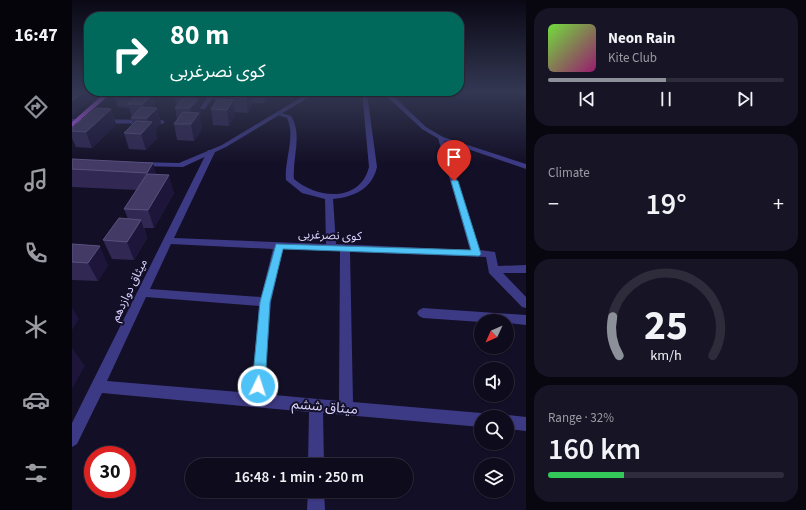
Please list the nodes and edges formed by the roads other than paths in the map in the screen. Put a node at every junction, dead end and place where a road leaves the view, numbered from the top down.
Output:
1 (83, 115) edge
2 (277, 115) edge
3 (281, 115) edge
4 (367, 115) edge
5 (410, 115) edge
6 (74, 122) edge
7 (162, 122) dead end
8 (441, 138) junction
9 (211, 152) junction
10 (134, 164) edge
11 (526, 167) edge
12 (329, 197) junction
13 (167, 241) junction
14 (279, 246) junction
15 (331, 248) junction
16 (345, 248) junction
17 (476, 254) junction
18 (526, 269) edge
19 (493, 270) junction
20 (142, 293) junction
21 (265, 302) junction
22 (526, 304) edge
23 (423, 313) dead end
24 (526, 320) edge
25 (98, 386) junction
26 (257, 400) junction
27 (316, 405) junction
28 (346, 408) junction
29 (474, 419) edge
30 (514, 423) edge
31 (526, 424) edge
32 (72, 439) edge
33 (316, 458) edge
34 (316, 498) edge
35 (316, 510) edge

1 - 6 main road
2 - 9 street
3 - 12 street
4 - 12 street
5 - 8 street
6 - 7 street
8 - 11 street
8 - 17 street
9 - 10 street
9 - 13 street, میثاق دوازدهم
12 - 15 street
13 - 14 street, کوی نصرغربی
13 - 20 street, میثاق دوازدهم
14 - 15 street, کوی نصرغربی
14 - 21 street
15 - 16 street, کوی نصرغربی
16 - 17 street, کوی نصرغربی
16 - 28 street
17 - 19 street, کوی نصرغربی
18 - 19 street
19 - 22 street
20 - 21 street
20 - 25 street, میثاق دوازدهم
21 - 26 street
23 - 24 street
25 - 26 street, میثاق ششم
25 - 32 street, میثاق دوازدهم
26 - 27 street, میثاق ششم
27 - 28 street, میثاق ششم
27 - 33 street
28 - 29 street, میثاق ششم
30 - 31 street
34 - 35 street

